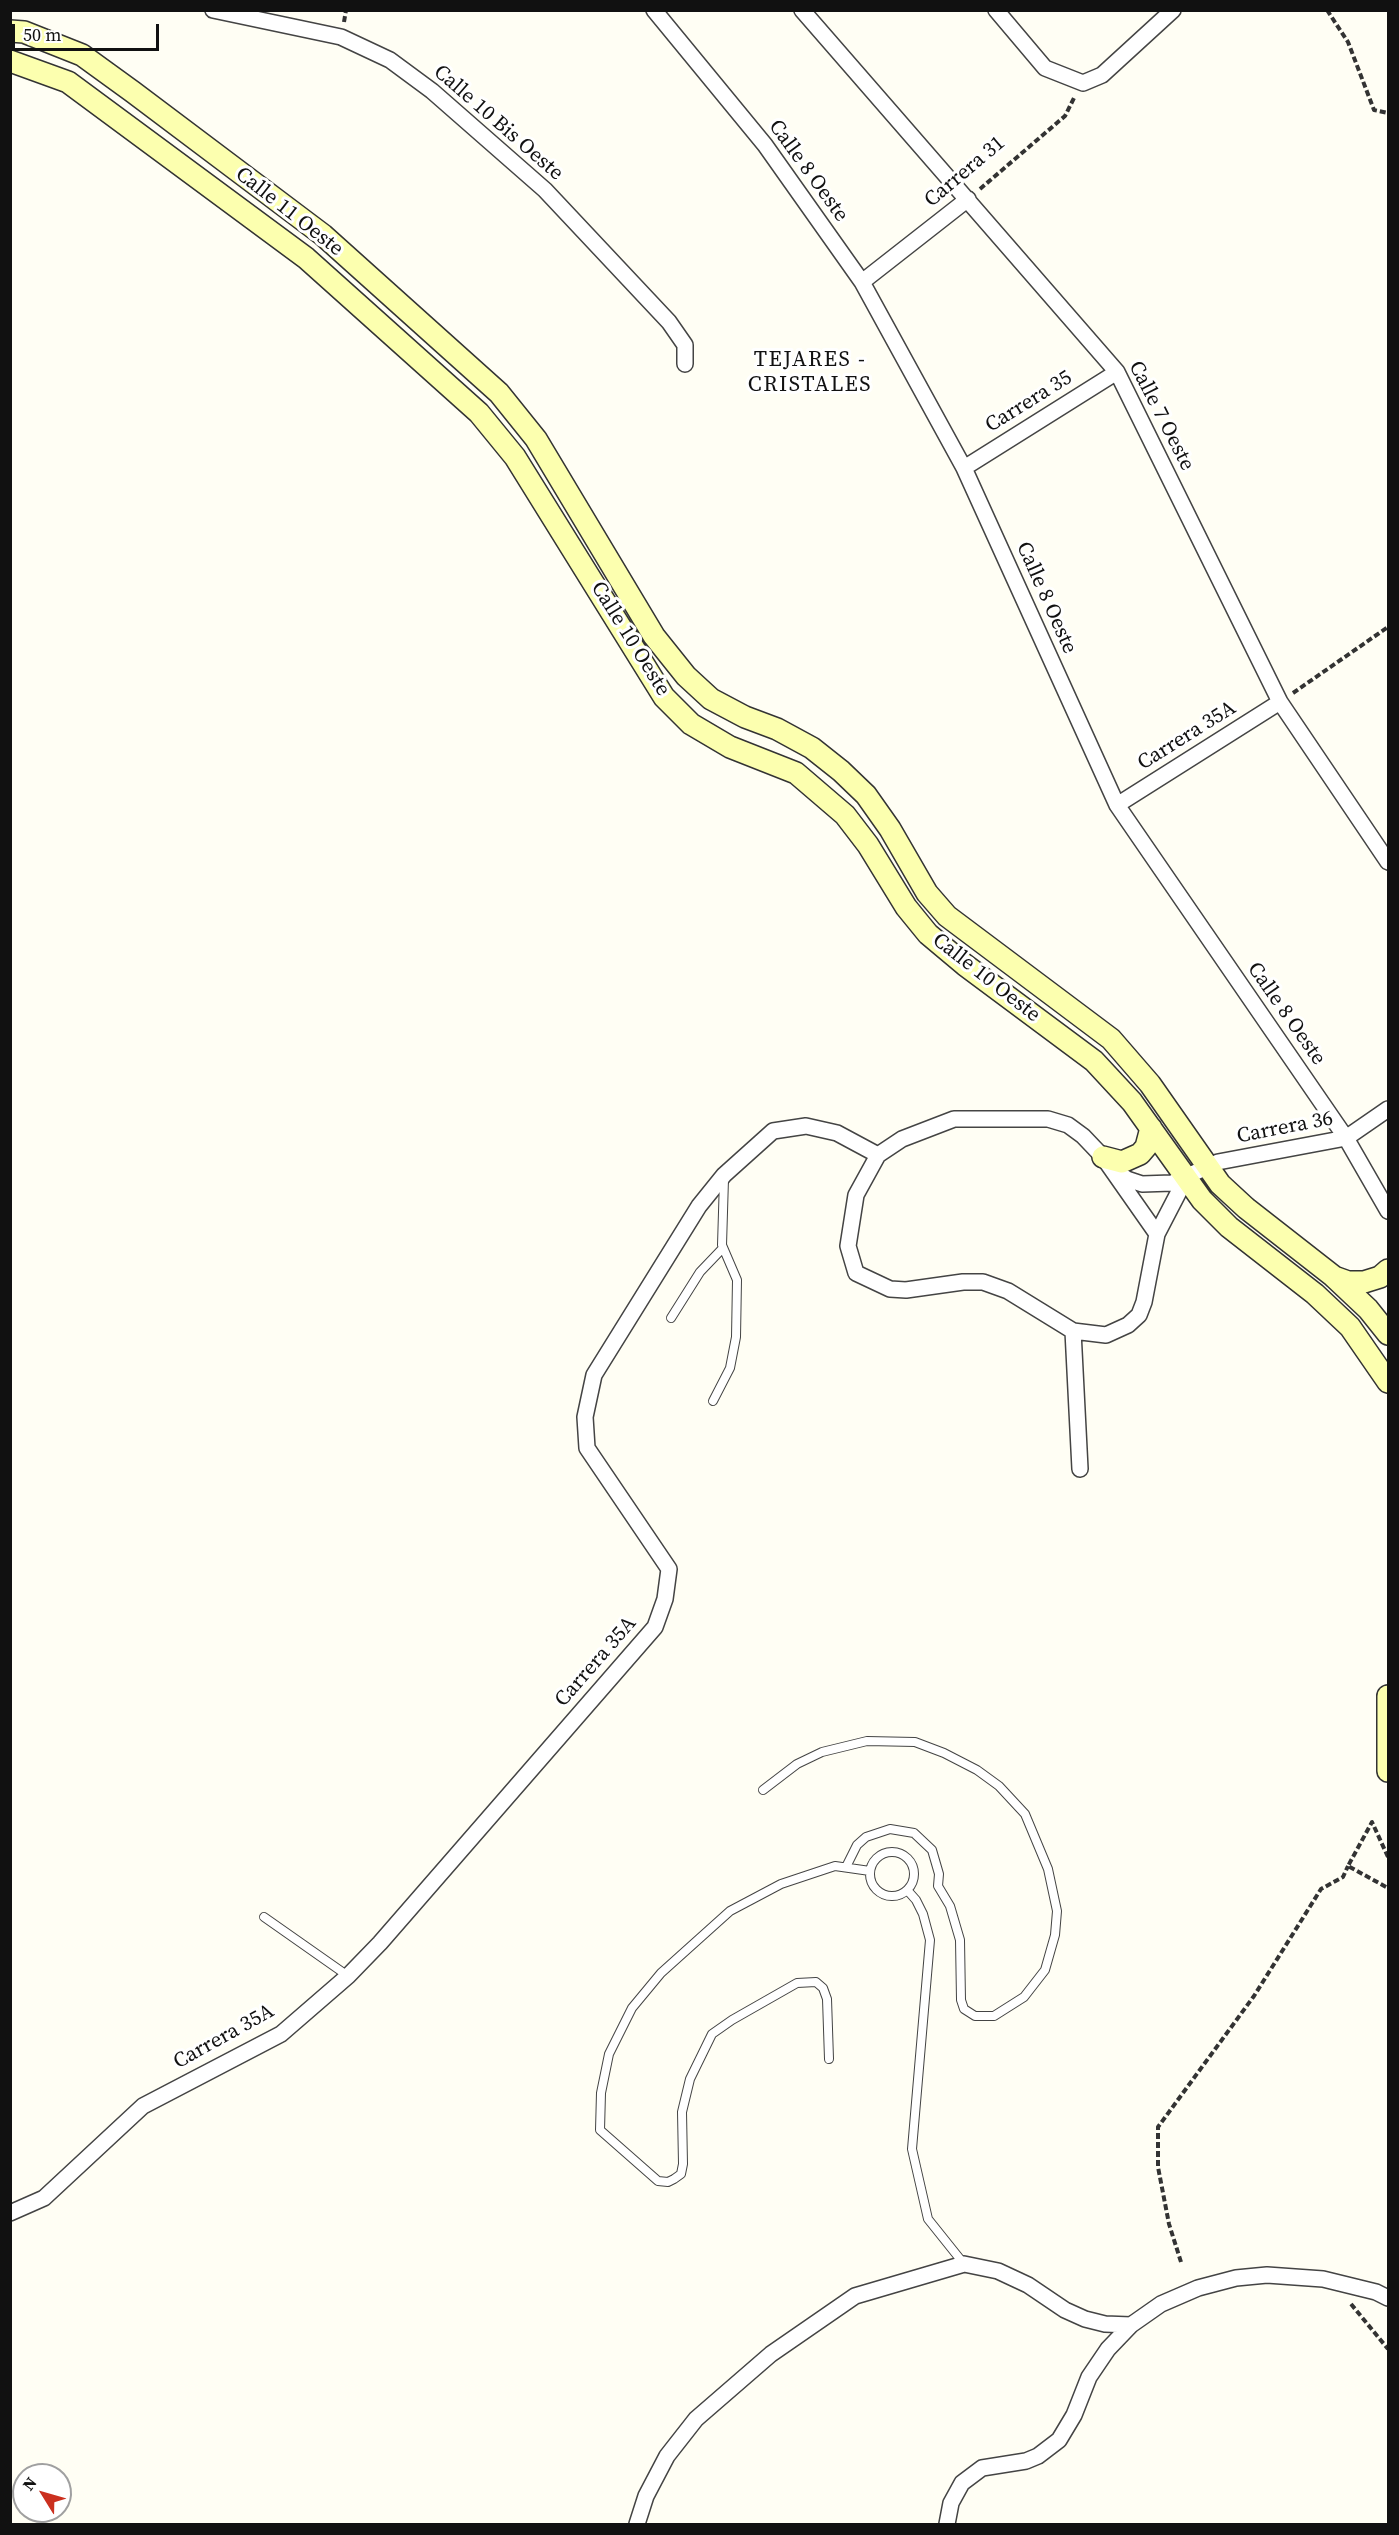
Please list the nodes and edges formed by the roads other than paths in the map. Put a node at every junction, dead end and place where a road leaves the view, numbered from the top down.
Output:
1 (213, 10) edge
2 (654, 10) edge
3 (802, 10) edge
4 (996, 10) edge
5 (1173, 10) edge
6 (10, 31) edge
7 (10, 61) edge
8 (968, 199) junction
9 (862, 282) junction
10 (685, 364) dead end
11 (1117, 372) junction
12 (536, 440) joint
13 (515, 457) joint
14 (964, 468) junction
15 (1280, 702) junction
16 (1117, 805) junction
17 (1389, 862) edge
18 (1389, 1109) edge
19 (1151, 1128) junction
20 (1346, 1138) junction
21 (878, 1155) junction
22 (1103, 1157) junction
23 (1208, 1167) junction
24 (724, 1175) junction
25 (1186, 1178) junction
26 (1389, 1211) edge
27 (1157, 1234) junction
28 (722, 1249) junction
29 (1389, 1270) edge
30 (1333, 1276) junction
31 (671, 1318) dead end
32 (1073, 1331) junction
33 (1389, 1334) edge
34 (1389, 1382) edge
35 (713, 1401) dead end
36 (1080, 1469) dead end
37 (1389, 1696) edge
38 (1389, 1771) edge
39 (763, 1790) dead end
40 (846, 1867) junction
41 (870, 1871) junction
42 (908, 1891) junction
43 (264, 1917) dead end
44 (348, 1976) junction
45 (829, 2060) dead end
46 (10, 2213) edge
47 (964, 2264) junction
48 (1389, 2298) edge
49 (1131, 2325) junction
50 (637, 2524) edge
51 (947, 2524) edge

1 - 10 street, Calle 10 Bis Oeste
2 - 9 street, Calle 8 Oeste
3 - 8 street, Calle 7 Oeste
4 - 5 street
6 - 12 main road, Calle 11 Oeste
7 - 13 main road, Calle 11 Oeste
8 - 9 street, Carrera 31
8 - 11 street, Calle 7 Oeste
9 - 14 street, Calle 8 Oeste
11 - 14 street, Carrera 35
11 - 15 street, Calle 7 Oeste
12 - 23 main road, Calle 10 Oeste
13 - 19 main road, Calle 10 Oeste
14 - 16 street, Calle 8 Oeste
15 - 16 street, Carrera 35A
15 - 17 street, Calle 7 Oeste
16 - 20 street, Calle 8 Oeste
18 - 20 street, Carrera 36
19 - 22 main road
19 - 25 main road, Calle 10 Oeste
20 - 23 street, Carrera 36
20 - 26 street, Calle 8 Oeste
21 - 22 street
21 - 24 street, Carrera 35A
21 - 32 street
22 - 25 street, Carrera 36
22 - 27 street
23 - 25 street, Carrera 36
23 - 30 main road, Calle 10 Oeste
24 - 28 lane
24 - 44 street, Carrera 35A
25 - 27 street
25 - 34 main road, Calle 10 Oeste
27 - 32 street
28 - 31 lane
28 - 35 lane
29 - 30 main road
30 - 33 main road, Calle 10 Oeste
32 - 36 street
37 - 38 main road
39 - 40 lane
40 - 41 lane
40 - 45 lane
41 - 42 lane
41 - 42 lane
42 - 47 lane
43 - 44 lane
44 - 46 street, Carrera 35A
47 - 49 street
47 - 50 street
48 - 49 street
49 - 51 street

